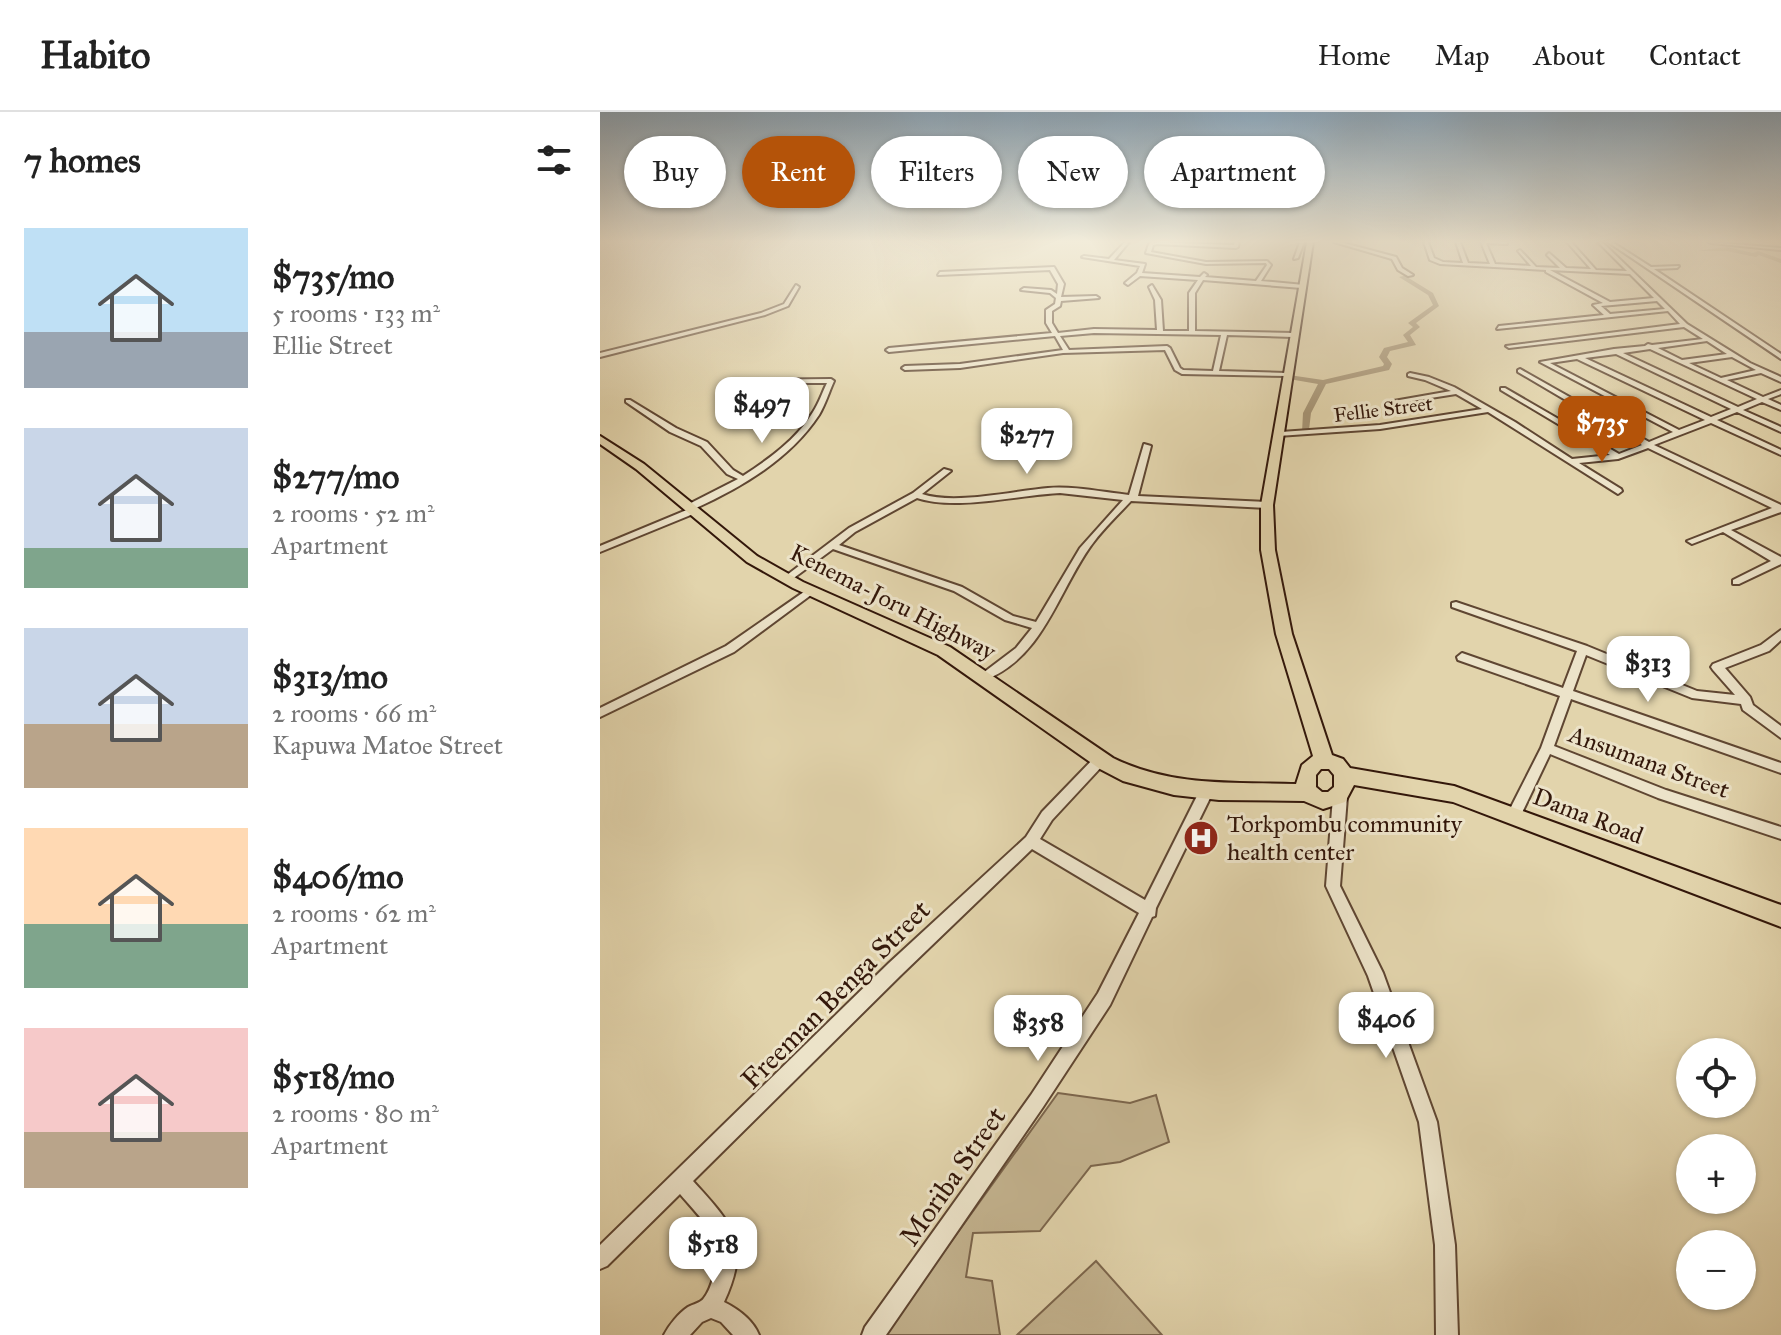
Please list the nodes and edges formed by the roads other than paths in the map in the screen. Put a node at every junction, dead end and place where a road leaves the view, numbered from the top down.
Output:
1 (789, 299) edge
2 (1059, 299) edge
3 (1158, 299) edge
4 (1192, 299) edge
5 (1300, 299) edge
6 (1600, 299) edge
7 (1657, 299) joint
8 (1695, 299) edge
9 (1608, 303) junction
10 (1667, 310) junction
11 (1609, 317) junction
12 (1685, 325) junction
13 (1499, 328) dead end
14 (1192, 331) junction
15 (1160, 332) junction
16 (1054, 333) junction
17 (1225, 333) junction
18 (1293, 335) junction
19 (1706, 340) junction
20 (1509, 346) dead end
21 (1648, 346) junction
22 (889, 350) dead end
23 (1614, 351) junction
24 (1065, 352) junction
25 (600, 355) edge
26 (1731, 355) junction
27 (1577, 357) junction
28 (1781, 357) edge
29 (1677, 362) junction
30 (905, 368) dead end
31 (1556, 369) junction
32 (1216, 371) junction
33 (1520, 371) dead end
34 (1761, 371) junction
35 (1286, 375) junction
36 (1410, 375) dead end
37 (1719, 380) junction
38 (1781, 380) edge
39 (752, 381) dead end
40 (1539, 381) junction
41 (1503, 389) dead end
42 (1457, 392) junction
43 (1781, 392) edge
44 (1762, 399) junction
45 (628, 401) dead end
46 (1388, 404) dead end
47 (1781, 408) edge
48 (1488, 410) junction
49 (1736, 410) junction
50 (1708, 420) junction
51 (1780, 429) edge
52 (1676, 431) junction
53 (1281, 434) junction
54 (600, 439) edge
55 (1647, 444) junction
56 (1147, 446) dead end
57 (1781, 453) edge
58 (1618, 457) junction
59 (1571, 461) junction
60 (947, 471) dead end
61 (745, 480) junction
62 (1618, 491) dead end
63 (916, 495) junction
64 (1131, 498) junction
65 (1267, 505) junction
66 (693, 509) junction
67 (1781, 509) edge
68 (1724, 529) junction
69 (1692, 541) dead end
70 (831, 545) junction
71 (600, 549) edge
72 (1780, 561) edge
73 (788, 578) junction
74 (1736, 582) dead end
75 (811, 590) junction
76 (1456, 605) dead end
77 (1040, 627) junction
78 (1781, 634) edge
79 (1583, 649) junction
80 (1462, 657) dead end
81 (985, 676) junction
82 (1567, 696) junction
83 (1746, 700) junction
84 (600, 713) edge
85 (1781, 733) edge
86 (1547, 748) junction
87 (1100, 760) junction
88 (1781, 768) edge
89 (1313, 775) junction
90 (1343, 787) junction
91 (1206, 792) junction
92 (1514, 815) junction
93 (1781, 833) edge
94 (1031, 841) junction
95 (1150, 911) junction
96 (1781, 916) edge
97 (681, 1181) junction
98 (600, 1259) edge
99 (711, 1307) junction
100 (675, 1335) edge
101 (748, 1335) edge
102 (873, 1335) edge
103 (1447, 1335) edge

1 - 25 street
2 - 16 street
3 - 15 street
4 - 14 street
5 - 18 highway
6 - 9 street
7 - 9 street
7 - 10 street
8 - 28 street
9 - 11 street
10 - 11 street
10 - 12 street
11 - 13 street
12 - 19 street
12 - 20 street
14 - 15 street
14 - 17 street
15 - 16 street
16 - 22 street
16 - 24 street
17 - 18 street
17 - 32 street
18 - 35 highway
19 - 21 street
19 - 26 street
21 - 23 street
21 - 29 street
23 - 27 street
23 - 49 street
24 - 30 street
24 - 32 street
26 - 29 street
26 - 34 street
27 - 31 street
27 - 50 street
29 - 37 street
31 - 40 street
31 - 52 street
32 - 35 street
33 - 40 street
34 - 37 street
34 - 38 street
35 - 53 highway
36 - 42 street
37 - 44 street
39 - 61 street
40 - 55 street
41 - 58 street
42 - 46 street
42 - 48 street
43 - 44 street
44 - 47 street
44 - 49 street
45 - 61 street
48 - 53 street, Fellie Street
48 - 59 street
49 - 50 street
49 - 51 street
50 - 52 street
50 - 57 street
52 - 55 street
53 - 65 highway
54 - 66 highway, Kenema-Joru Highway
55 - 58 street
55 - 67 street
56 - 64 street
58 - 59 street
59 - 62 street
60 - 63 street
61 - 66 street
63 - 64 street
63 - 70 street
64 - 65 street
64 - 77 street
65 - 89 highway
66 - 71 street
66 - 73 highway, Kenema-Joru Highway
67 - 68 street
68 - 69 street
68 - 72 street
70 - 73 street
70 - 77 street
72 - 74 street
73 - 75 highway, Kenema-Joru Highway
75 - 81 highway, Kenema-Joru Highway
75 - 84 street
76 - 79 street
77 - 81 street
78 - 83 street
79 - 82 street
79 - 83 street
80 - 82 street
81 - 87 highway, Kenema-Joru Highway
82 - 86 street
82 - 88 street
83 - 85 street
86 - 92 street
86 - 93 street, Ansumana Street
87 - 91 highway, Kenema-Joru Highway
87 - 94 street, Freeman Benga Street
89 - 90 highway
89 - 90 highway, Kenema-Joru Highway
89 - 91 highway, Kenema-Joru Highway
90 - 92 highway, Dama Road
90 - 103 street
91 - 95 street, Moriba Street
92 - 96 highway, Dama Road
94 - 95 street
94 - 97 street, Freeman Benga Street
95 - 102 street, Moriba Street
97 - 98 street, Freeman Benga Street
97 - 99 street
99 - 100 street
99 - 101 street

